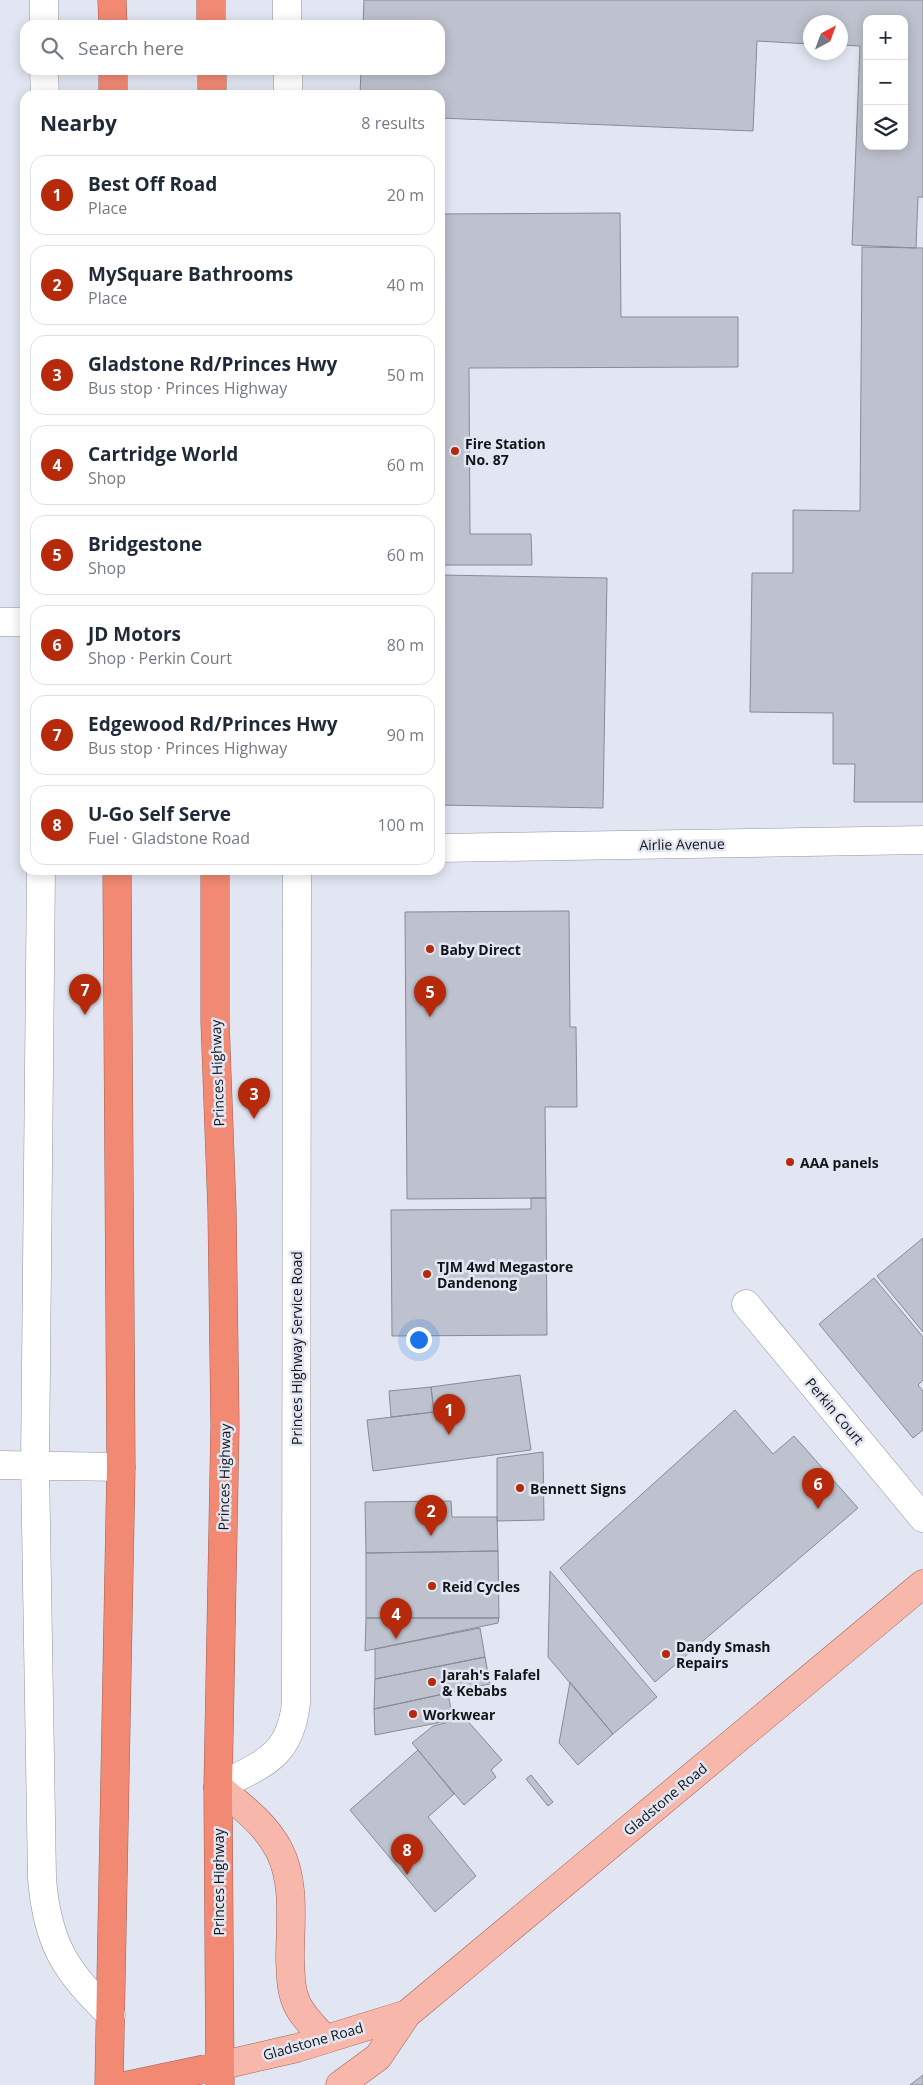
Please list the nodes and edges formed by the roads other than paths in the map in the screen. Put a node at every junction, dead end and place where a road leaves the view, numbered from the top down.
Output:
1 (44, 0) edge
2 (112, 0) edge
3 (211, 0) edge
4 (287, 0) edge
5 (44, 20) edge
6 (113, 20) edge
7 (212, 20) edge
8 (287, 20) edge
9 (44, 75) edge
10 (113, 75) edge
11 (212, 75) edge
12 (288, 75) edge
13 (45, 90) edge
14 (113, 90) edge
15 (212, 90) edge
16 (288, 90) edge
17 (0, 622) edge
18 (20, 622) edge
19 (923, 840) edge
20 (445, 848) edge
21 (41, 875) edge
22 (117, 875) edge
23 (216, 875) edge
24 (296, 875) edge
25 (746, 1304) dead end
26 (0, 1465) edge
27 (35, 1465) junction
28 (121, 1467) junction
29 (923, 1518) edge
30 (923, 1584) edge
31 (218, 1787) junction
32 (407, 2014) junction
33 (111, 2015) junction
34 (326, 2039) junction
35 (378, 2057) junction
36 (220, 2076) edge
37 (108, 2085) edge
38 (129, 2085) edge
39 (340, 2085) edge
40 (360, 2085) edge

1 - 5 street
2 - 6 highway
3 - 7 highway
4 - 8 street
9 - 13 street
10 - 14 highway
11 - 15 highway
12 - 16 street
17 - 18 street
19 - 20 street, Airlie Avenue
21 - 27 street
22 - 28 highway
23 - 31 highway, Princes Highway
24 - 31 street, Princes Highway Service Road
25 - 29 street, Perkin Court
26 - 27 street
27 - 28 street
27 - 33 street
28 - 33 highway
30 - 32 main road, Gladstone Road
31 - 34 main road
31 - 36 highway, Princes Highway
32 - 34 main road, Gladstone Road
32 - 35 main road, Gladstone Road
33 - 37 highway
34 - 36 main road, Gladstone Road
35 - 39 main road, Gladstone Road
35 - 40 main road
36 - 38 highway

